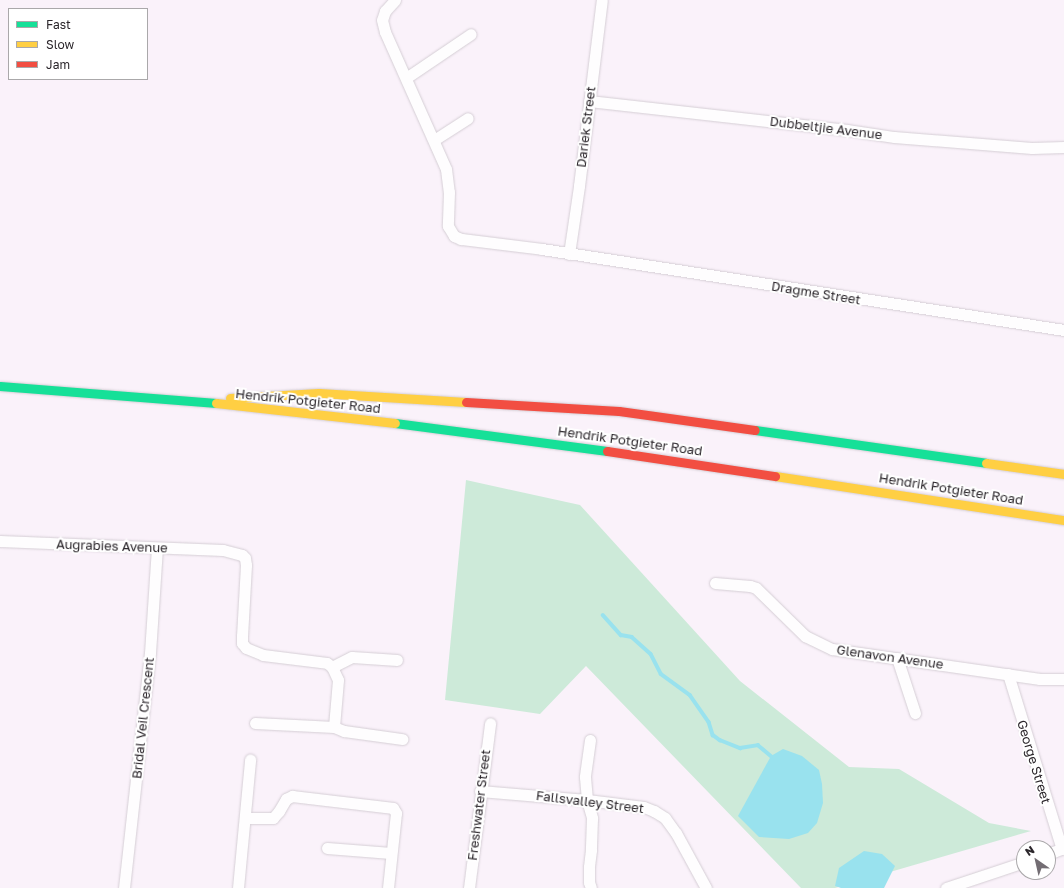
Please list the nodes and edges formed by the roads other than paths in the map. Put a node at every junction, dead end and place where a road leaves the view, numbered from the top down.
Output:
1 (395, 0) edge
2 (602, 0) edge
3 (471, 34) dead end
4 (406, 78) junction
5 (589, 101) junction
6 (468, 118) dead end
7 (434, 140) junction
8 (1064, 147) edge
9 (569, 254) junction
10 (1064, 330) edge
11 (0, 386) edge
12 (191, 400) junction
13 (1064, 474) edge
14 (1064, 520) edge
15 (0, 541) edge
16 (157, 548) junction
17 (715, 583) dead end
18 (897, 658) junction
19 (397, 660) dead end
20 (332, 667) junction
21 (1008, 674) junction
22 (1064, 679) edge
23 (915, 712) dead end
24 (255, 723) dead end
25 (490, 723) dead end
26 (334, 727) junction
27 (402, 739) dead end
28 (590, 740) dead end
29 (250, 760) dead end
30 (480, 791) junction
31 (587, 800) junction
32 (246, 818) junction
33 (327, 848) dead end
34 (1063, 849) edge
35 (390, 853) junction
36 (1016, 865) edge
37 (124, 888) edge
38 (238, 888) edge
39 (388, 888) edge
40 (469, 888) edge
41 (591, 888) edge
42 (706, 888) edge
43 (946, 888) edge

1 - 4 street
2 - 5 street, Dariek Street
3 - 4 street
4 - 7 street
5 - 8 street, Dubbeltjie Avenue
5 - 9 street, Dariek Street
6 - 7 street
7 - 9 street, Dragme Street
9 - 10 street, Dragme Street
11 - 12 main road, Hendrik Potgieter Road
12 - 13 main road, Hendrik Potgieter Road
12 - 14 main road, Hendrik Potgieter Road
15 - 16 street, Augrabies Avenue
16 - 20 street, Augrabies Avenue
16 - 37 street, Bridal Veil Crescent
17 - 18 street, Glenavon Avenue
18 - 21 street, Glenavon Avenue
18 - 23 street
19 - 20 street
20 - 26 street
21 - 22 street, Glenavon Avenue
21 - 34 street, George Street
24 - 26 street
25 - 30 street, Freshwater Street
26 - 27 street
28 - 31 street
29 - 32 street
30 - 31 street, Fallsvalley Street
30 - 40 street, Freshwater Street
31 - 41 street
31 - 42 street, Fallsvalley Street
32 - 35 street
32 - 38 street
33 - 35 street
35 - 39 street
36 - 43 street

